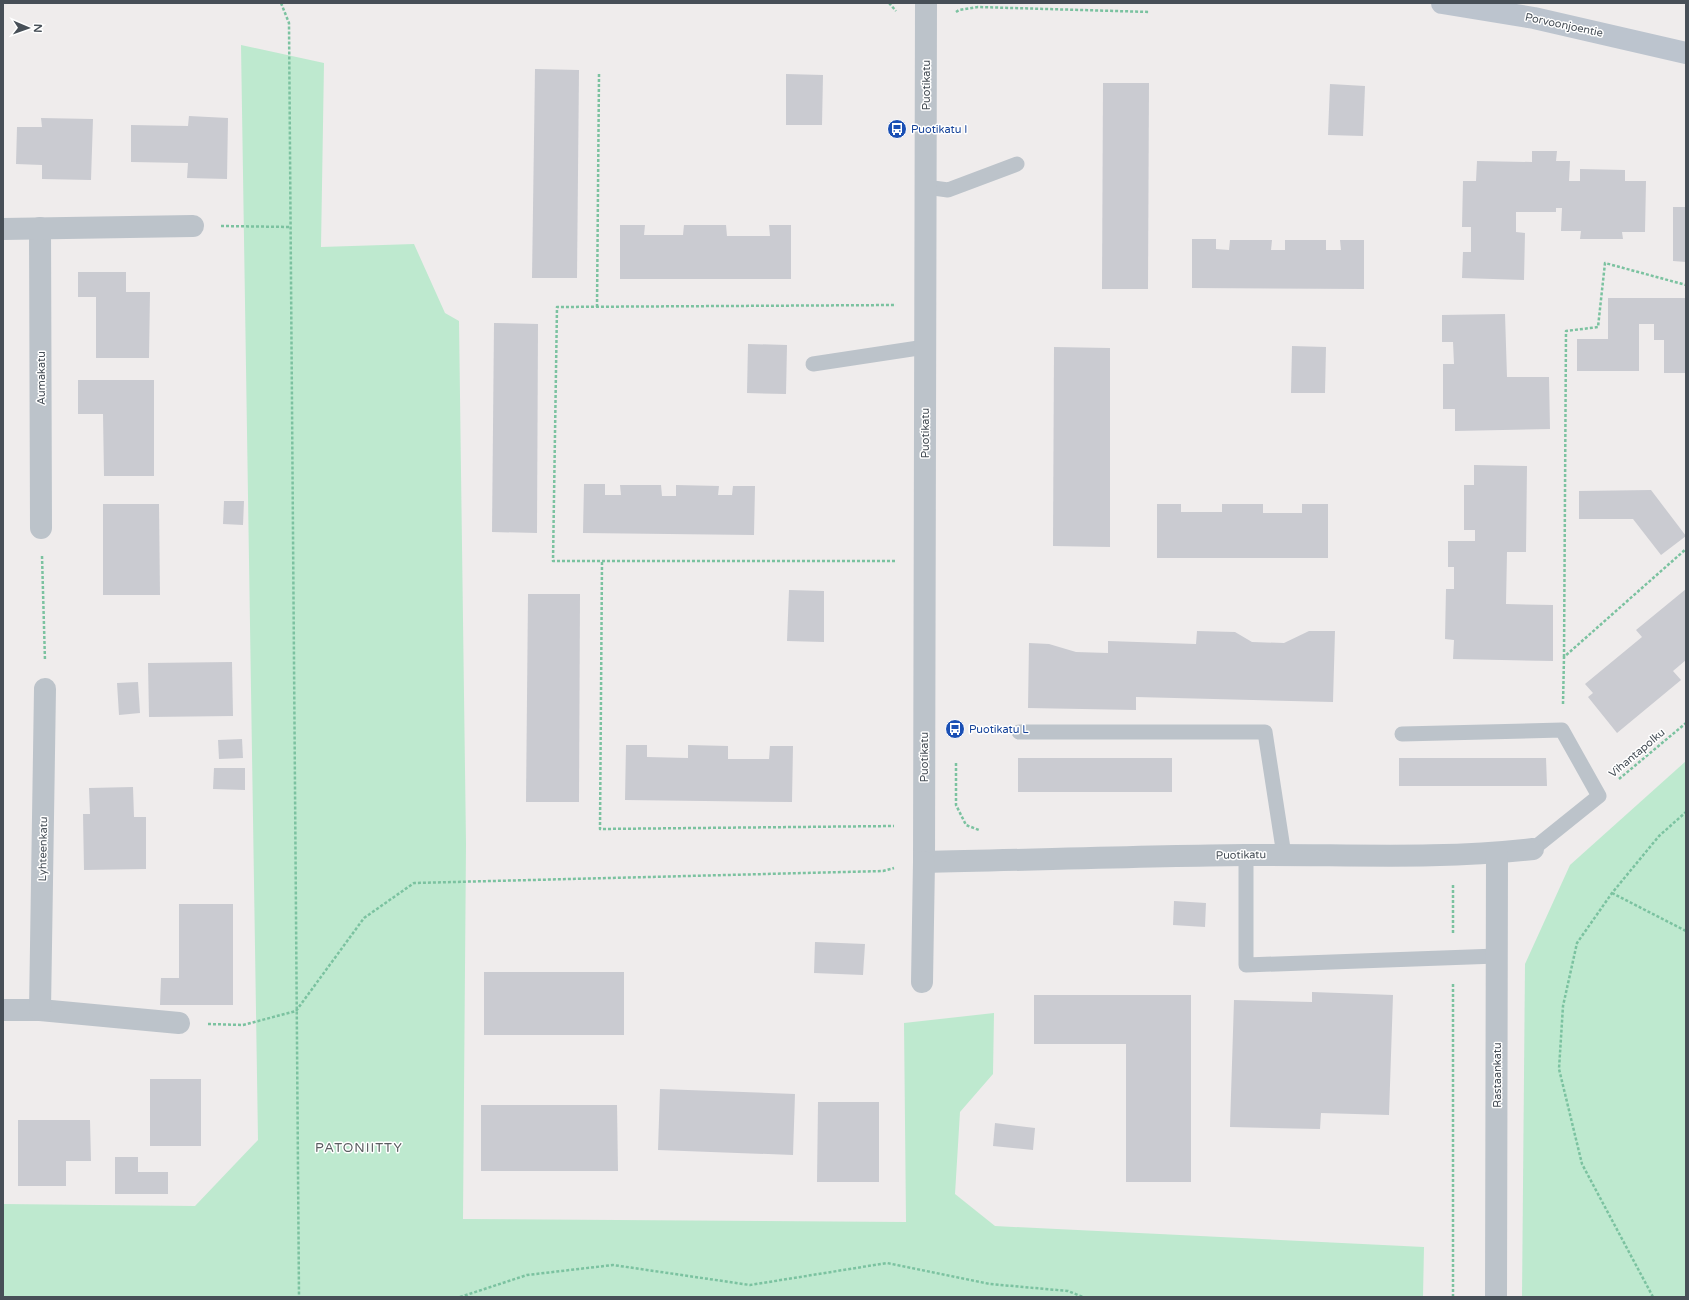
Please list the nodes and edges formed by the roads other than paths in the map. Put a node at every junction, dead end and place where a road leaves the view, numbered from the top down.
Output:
1 (926, 3) edge
2 (1442, 3) edge
3 (1686, 53) edge
4 (1017, 164) dead end
5 (926, 187) junction
6 (193, 226) road end
7 (40, 228) junction
8 (3, 229) edge
9 (925, 346) junction
10 (813, 364) dead end
11 (41, 528) road end
12 (45, 689) road end
13 (1019, 732) dead end
14 (1402, 734) dead end
15 (1533, 849) joint
16 (1497, 853) junction
17 (1246, 855) junction
18 (1284, 855) junction
19 (924, 862) junction
20 (1497, 956) junction
21 (922, 982) dead end
22 (3, 1010) edge
23 (40, 1010) junction
24 (179, 1023) road end
25 (1496, 1297) edge

1 - 5 street, Puotikatu
2 - 3 street, Porvoonjoentie
4 - 5 lane
5 - 9 street, Puotikatu
6 - 7 street
7 - 8 street
7 - 11 street, Aumakatu
9 - 10 lane
9 - 19 street, Puotikatu
12 - 23 street, Lyhteenkatu
13 - 18 lane
14 - 15 lane
15 - 16 street, Puotikatu
16 - 18 street, Puotikatu
16 - 20 street, Rastaankatu
17 - 18 street, Puotikatu
17 - 19 street, Puotikatu
17 - 20 lane
19 - 21 street, Puotikatu
20 - 25 street, Rastaankatu
22 - 23 street
23 - 24 street

